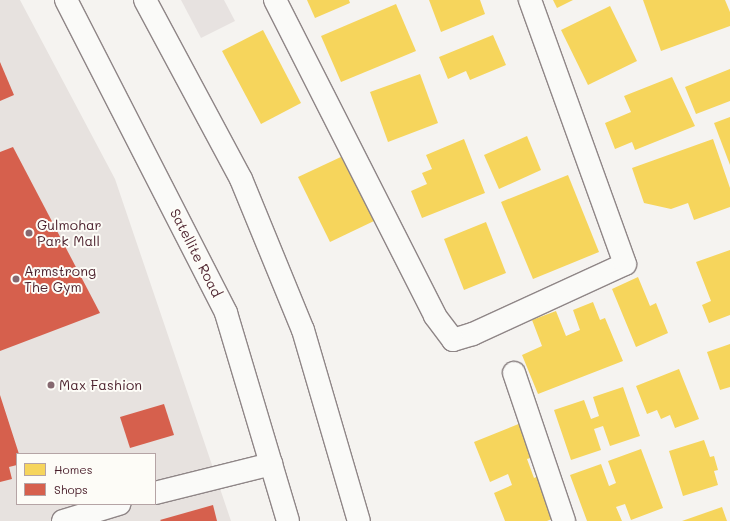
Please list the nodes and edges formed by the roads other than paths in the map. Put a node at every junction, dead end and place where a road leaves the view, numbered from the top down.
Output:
1 (66, 0) edge
2 (145, 0) edge
3 (275, 0) edge
4 (530, 0) edge
5 (514, 373) dead end
6 (271, 464) junction
7 (156, 493) edge
8 (116, 505) edge
9 (63, 521) edge
10 (288, 521) edge
11 (359, 521) edge
12 (564, 521) edge

1 - 6 street, Satellite Road
2 - 11 street
3 - 4 street
5 - 12 street
6 - 7 street
6 - 10 street, Satellite Road
8 - 9 street

